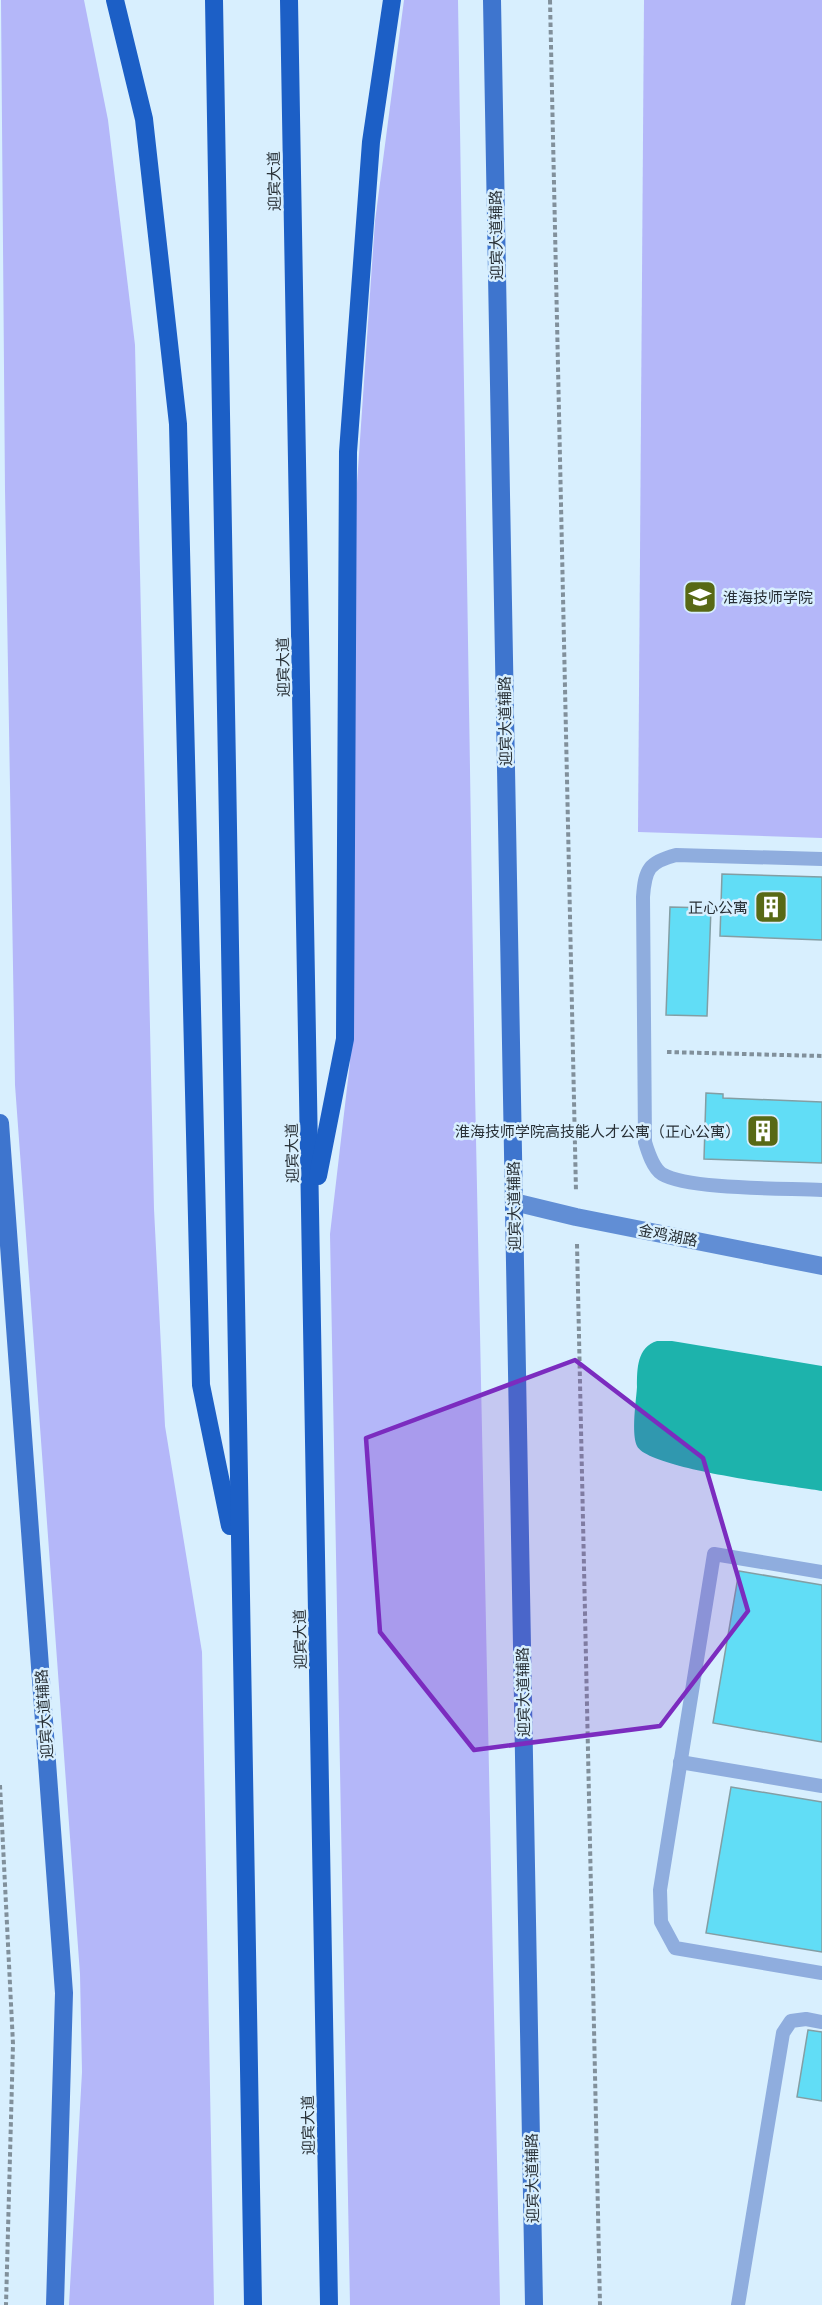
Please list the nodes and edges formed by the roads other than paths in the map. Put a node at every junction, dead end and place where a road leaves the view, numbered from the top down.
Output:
1 (115, 0) edge
2 (214, 0) edge
3 (289, 0) edge
4 (392, 0) edge
5 (492, 0) edge
6 (822, 859) edge
7 (0, 1124) edge
8 (822, 1190) edge
9 (514, 1202) junction
10 (311, 1213) junction
11 (822, 1266) edge
12 (239, 1568) junction
13 (822, 1572) edge
14 (680, 1762) junction
15 (822, 1786) edge
16 (822, 1973) edge
17 (822, 2022) edge
18 (55, 2305) edge
19 (253, 2305) edge
20 (329, 2305) edge
21 (534, 2305) edge
22 (738, 2305) edge

1 - 12 highway
2 - 12 highway
3 - 10 highway, 迎宾大道
4 - 10 highway
5 - 9 main road, 迎宾大道辅路
6 - 8 lane
7 - 18 main road, 迎宾大道辅路
9 - 11 street, 金鸡湖路
9 - 21 main road, 迎宾大道辅路
10 - 20 highway, 迎宾大道
12 - 19 highway
13 - 14 lane
14 - 15 lane
14 - 16 lane
17 - 22 lane

